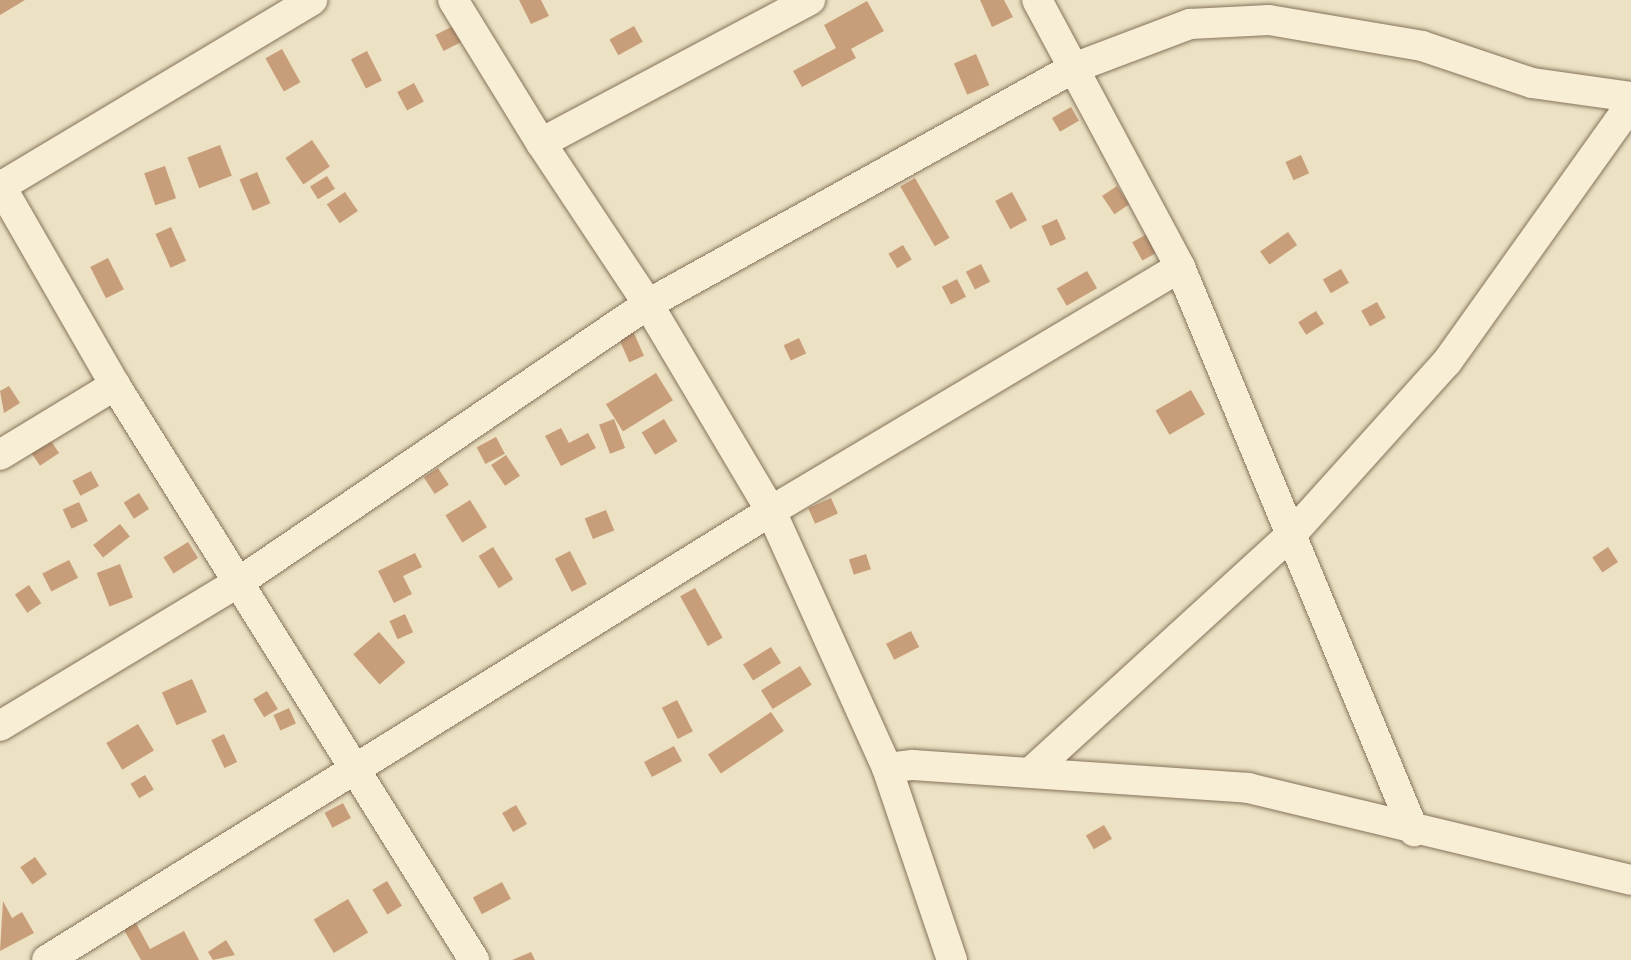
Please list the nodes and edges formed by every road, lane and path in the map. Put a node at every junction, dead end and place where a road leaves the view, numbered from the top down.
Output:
1 (312, 0) edge
2 (453, 0) edge
3 (810, 0) edge
4 (1037, 0) edge
5 (1207, 0) edge
6 (1189, 24) junction
7 (1076, 67) junction
8 (1631, 97) edge
9 (1631, 104) edge
10 (541, 143) junction
11 (0, 186) edge
12 (1180, 267) junction
13 (648, 304) junction
14 (115, 385) junction
15 (0, 455) edge
16 (771, 511) junction
17 (1291, 535) junction
18 (239, 582) junction
19 (0, 726) edge
20 (353, 767) junction
21 (887, 768) junction
22 (1031, 772) junction
23 (1414, 831) junction
24 (1631, 880) edge
25 (471, 959) edge
26 (47, 960) edge
27 (952, 960) edge

1 - 11 street
2 - 10 street
3 - 10 street
4 - 7 street
5 - 6 street
6 - 7 street
6 - 8 street
7 - 12 street
7 - 13 street
9 - 17 street
10 - 13 street
11 - 14 street
12 - 16 street
12 - 17 street
13 - 16 street
13 - 18 street
14 - 15 street
14 - 18 street
16 - 20 street
16 - 21 street
17 - 22 street
17 - 23 street
18 - 19 street
18 - 20 street
20 - 25 street
20 - 26 street
21 - 22 street
21 - 27 street
22 - 23 street
23 - 24 street

